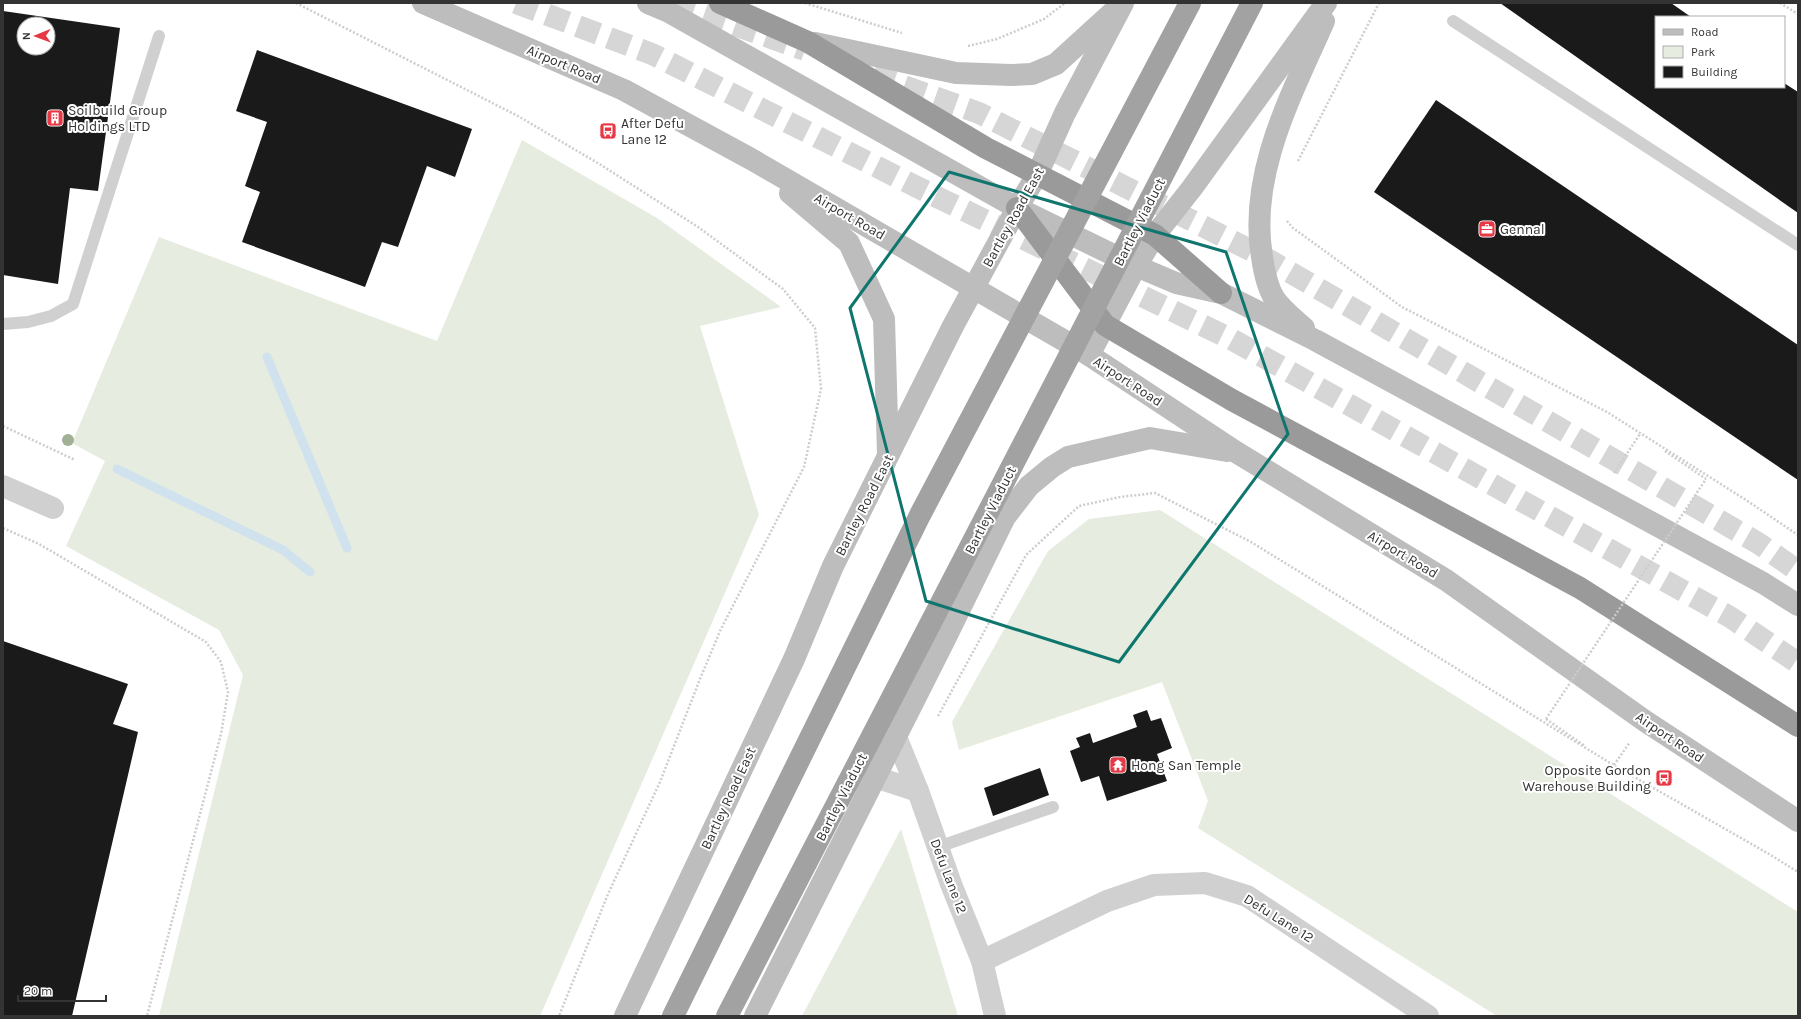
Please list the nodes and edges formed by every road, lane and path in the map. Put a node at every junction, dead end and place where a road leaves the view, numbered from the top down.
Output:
1 (296, 3) edge
2 (423, 3) edge
3 (648, 3) edge
4 (720, 3) edge
5 (805, 3) edge
6 (1065, 3) edge
7 (1123, 3) edge
8 (1190, 3) edge
9 (1252, 3) edge
10 (1326, 3) edge
11 (1332, 3) edge
12 (1379, 3) edge
13 (1780, 3) edge
14 (1798, 14) edge
15 (1453, 21) dead end
16 (903, 33) dead end
17 (159, 36) dead end
18 (808, 42) junction
19 (961, 47) dead end
20 (751, 159) junction
21 (1294, 168) dead end
22 (1037, 175) junction
23 (1017, 208) junction
24 (1260, 226) junction
25 (1155, 235) junction
26 (1798, 245) edge
27 (1136, 266) junction
28 (974, 287) junction
29 (1221, 292) junction
30 (3, 324) edge
31 (1105, 325) junction
32 (1315, 340) junction
33 (1089, 356) junction
34 (3, 426) edge
35 (1236, 452) junction
36 (888, 457) junction
37 (75, 460) dead end
38 (3, 486) edge
39 (1600, 494) junction
40 (1079, 506) dead end
41 (53, 508) dead end
42 (3, 528) edge
43 (1798, 535) edge
44 (1798, 605) edge
45 (1798, 726) edge
46 (896, 737) junction
47 (1615, 766) junction
48 (875, 777) junction
49 (918, 791) junction
50 (1053, 807) dead end
51 (1798, 822) edge
52 (938, 847) junction
53 (1798, 872) edge
54 (982, 961) junction
55 (147, 1016) edge
56 (559, 1016) edge
57 (625, 1016) edge
58 (673, 1016) edge
59 (727, 1016) edge
60 (755, 1016) edge
61 (995, 1016) edge
62 (1428, 1016) edge

1 - 56 path
2 - 20 main road, Airport Road
3 - 23 main road
4 - 18 highway
5 - 16 path
6 - 19 path
7 - 18 main road
7 - 22 main road, Bartley Road East
8 - 58 highway, bridge
9 - 59 highway, Bartley Viaduct, bridge
10 - 25 main road
11 - 24 main road
12 - 21 path
13 - 14 path
15 - 26 lane
17 - 30 lane
18 - 22 highway
20 - 28 main road, Airport Road
20 - 36 main road
22 - 23 main road, Bartley Road East
22 - 25 highway
23 - 27 main road
23 - 28 main road, Bartley Road East
23 - 31 highway
24 - 32 main road
24 - 43 path
25 - 27 main road
25 - 29 highway
27 - 29 main road
27 - 31 main road
28 - 33 main road, Airport Road
28 - 36 main road, Bartley Road East
29 - 32 main road
31 - 33 main road
31 - 45 highway
32 - 39 main road
33 - 35 main road, Airport Road
34 - 37 path
35 - 46 main road
35 - 51 main road, Airport Road
36 - 57 main road, Bartley Road East
38 - 41 street
39 - 44 main road
39 - 47 path, bridge
40 - 47 path
42 - 55 path
46 - 48 main road
46 - 49 street, Defu Lane 12
47 - 53 path
48 - 49 street
48 - 60 main road
49 - 52 street, Defu Lane 12
50 - 52 lane
52 - 54 street, Defu Lane 12
54 - 61 street, Defu Lane 12
54 - 62 street, Defu Lane 12

